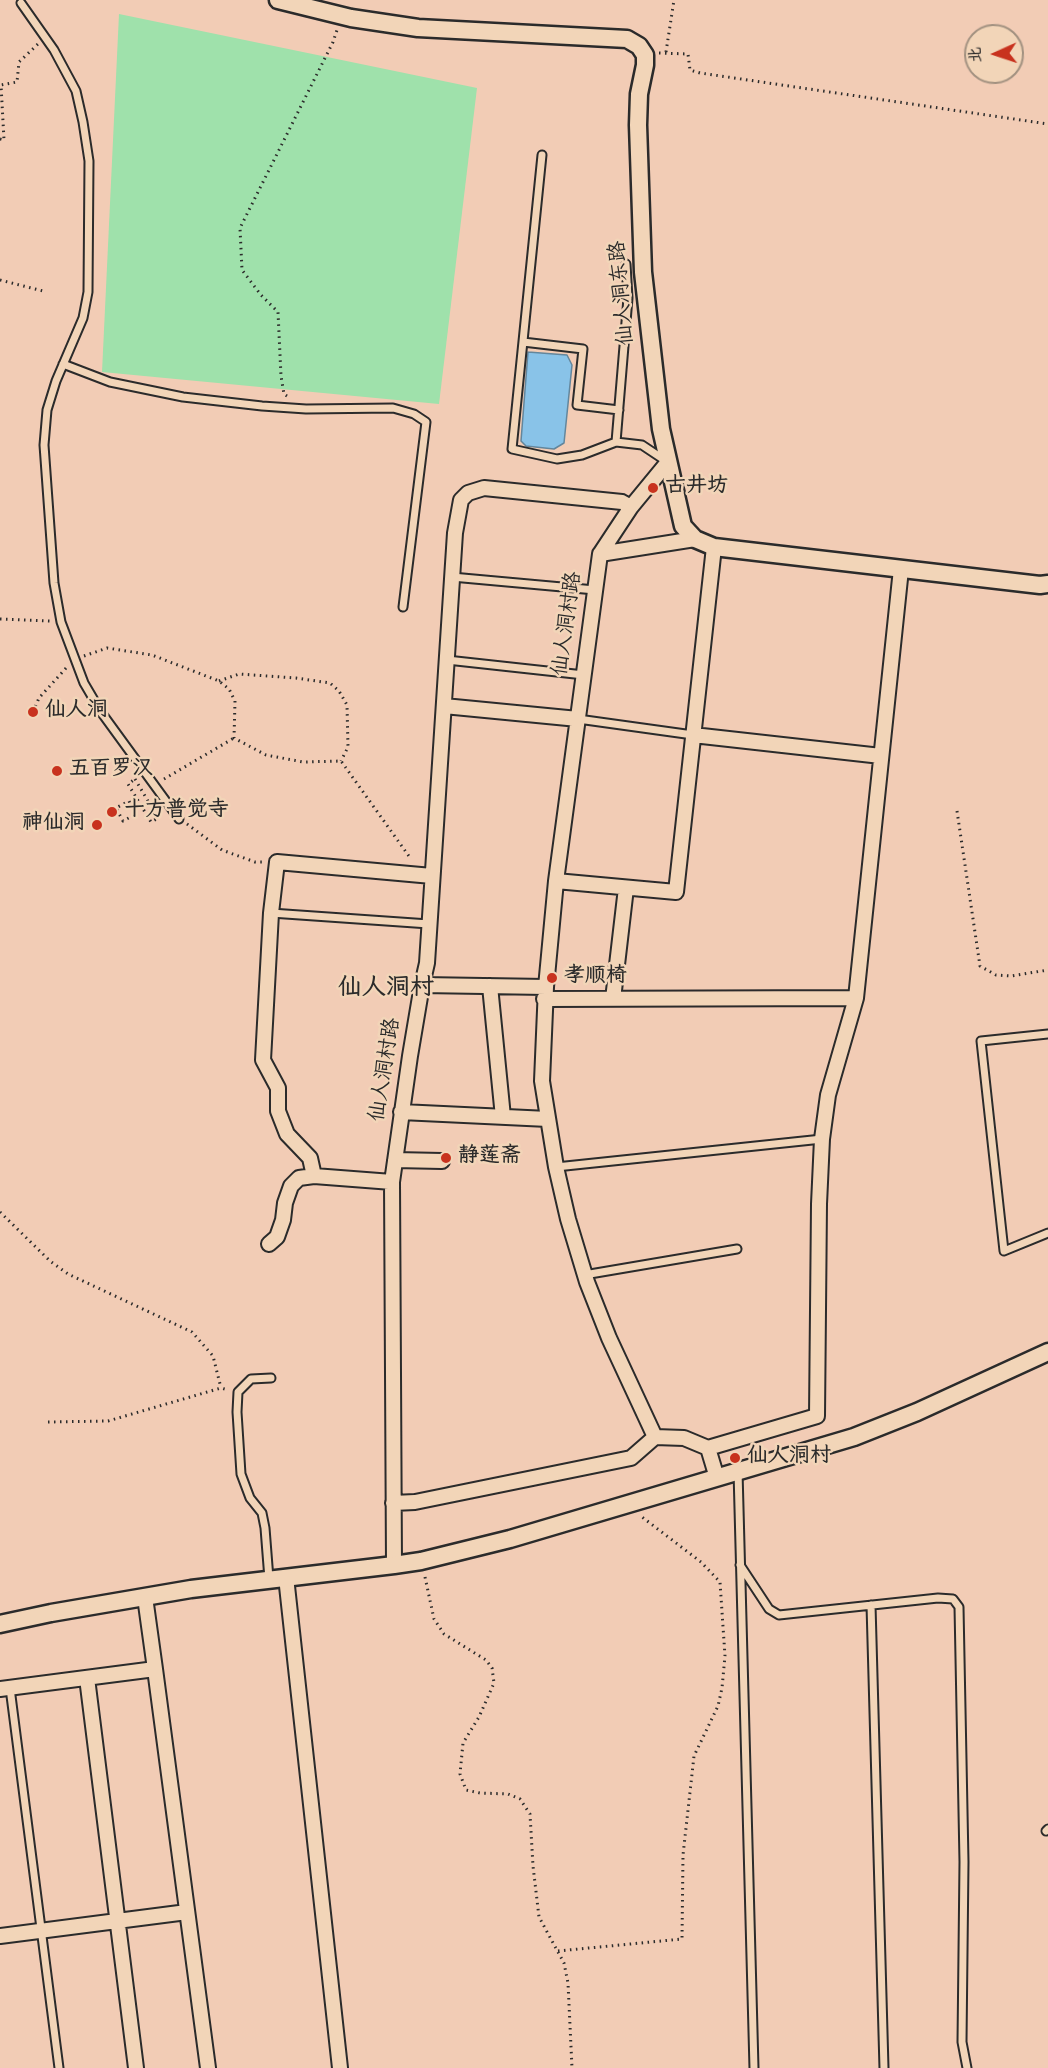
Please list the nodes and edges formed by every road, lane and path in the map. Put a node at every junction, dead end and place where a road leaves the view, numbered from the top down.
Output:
1 (278, 0) edge
2 (674, 0) edge
3 (21, 3) dead end
4 (341, 15) junction
5 (45, 38) junction
6 (666, 52) junction
7 (645, 55) junction
8 (1048, 124) edge
9 (0, 139) edge
10 (542, 155) dead end
11 (626, 264) dead end
12 (0, 280) edge
13 (42, 291) dead end
14 (523, 342) junction
15 (63, 364) junction
16 (306, 409) junction
17 (619, 410) junction
18 (616, 442) junction
19 (668, 462) junction
20 (631, 507) junction
21 (695, 539) junction
22 (714, 547) junction
23 (600, 554) junction
24 (901, 569) junction
25 (452, 577) junction
26 (1048, 584) edge
27 (595, 590) junction
28 (403, 607) dead end
29 (0, 619) edge
30 (61, 621) junction
31 (74, 659) junction
32 (447, 660) junction
33 (584, 675) junction
34 (219, 681) junction
35 (444, 706) junction
36 (33, 712) dead end
37 (578, 719) junction
38 (693, 735) junction
39 (234, 738) junction
40 (881, 756) junction
41 (341, 761) junction
42 (154, 784) junction
43 (140, 804) junction
44 (132, 808) junction
45 (957, 811) dead end
46 (179, 819) joint
47 (277, 862) junction
48 (418, 875) junction
49 (432, 876) junction
50 (556, 881) junction
51 (626, 888) junction
52 (271, 913) junction
53 (429, 924) junction
54 (1048, 970) edge
55 (422, 985) junction
56 (489, 986) junction
57 (545, 993) junction
58 (856, 998) junction
59 (613, 999) junction
60 (1048, 1034) edge
61 (402, 1112) junction
62 (503, 1117) junction
63 (548, 1119) junction
64 (822, 1139) junction
65 (395, 1160) junction
66 (442, 1161) dead end
67 (556, 1167) junction
68 (314, 1176) junction
69 (392, 1182) junction
70 (0, 1212) edge
71 (1048, 1233) edge
72 (269, 1244) dead end
73 (737, 1249) dead end
74 (584, 1275) junction
75 (1048, 1352) edge
76 (271, 1378) dead end
77 (221, 1388) junction
78 (238, 1392) junction
79 (48, 1422) dead end
80 (655, 1437) junction
81 (708, 1448) junction
82 (738, 1471) junction
83 (717, 1478) junction
84 (393, 1503) junction
85 (629, 1504) junction
86 (421, 1561) junction
87 (394, 1565) junction
88 (740, 1565) junction
89 (286, 1577) junction
90 (269, 1579) junction
91 (145, 1597) junction
92 (871, 1605) junction
93 (0, 1624) edge
94 (155, 1670) junction
95 (87, 1678) junction
96 (5, 1689) edge
97 (187, 1912) junction
98 (117, 1921) junction
99 (41, 1930) junction
100 (0, 1935) edge
101 (558, 1951) junction
102 (59, 2068) edge
103 (136, 2068) edge
104 (208, 2068) edge
105 (340, 2068) edge
106 (572, 2068) edge
107 (754, 2068) edge
108 (884, 2068) edge
109 (967, 2068) edge

1 - 4 street
2 - 6 path
3 - 5 lane
4 - 7 street
4 - 16 path
5 - 9 path
5 - 15 lane
6 - 7 path
6 - 8 path
7 - 19 street, 仙人洞东路
10 - 14 lane
11 - 17 lane
12 - 13 path
14 - 17 lane
14 - 18 lane
15 - 16 lane
15 - 30 lane
16 - 28 lane
17 - 18 lane
18 - 19 lane
19 - 20 street
19 - 21 street, 仙人洞东路
20 - 23 street
20 - 25 street, 仙人洞村路
21 - 22 street
21 - 23 street, 仙人洞村路
22 - 24 street
22 - 38 street
23 - 27 street, 仙人洞村路
24 - 26 street
24 - 40 street
25 - 27 lane
25 - 32 street, 仙人洞村路
27 - 33 street, 仙人洞村路
29 - 30 path
30 - 31 lane
31 - 34 path
31 - 36 path
31 - 42 lane
32 - 33 lane
32 - 35 street, 仙人洞村路
33 - 37 street, 仙人洞村路
34 - 39 path
34 - 41 path
35 - 37 street
35 - 49 street, 仙人洞村路
37 - 38 lane
37 - 50 street, 仙人洞村路
38 - 40 street
38 - 51 street
39 - 41 path
39 - 42 path
40 - 58 street
41 - 48 path
42 - 46 lane
43 - 43 path
43 - 44 path
44 - 44 path
45 - 54 path
46 - 47 path
47 - 48 street
47 - 52 street
48 - 49 street
49 - 53 street, 仙人洞村路
50 - 51 street
50 - 57 street, 仙人洞村路
51 - 59 street
52 - 53 lane
52 - 68 street
53 - 55 street, 仙人洞村路
55 - 56 street
55 - 61 street, 仙人洞村路
56 - 57 street
56 - 62 street
57 - 59 street
57 - 63 street, 仙人洞村路
58 - 59 street
58 - 64 street
60 - 71 lane
61 - 62 street
61 - 65 street, 仙人洞村路
62 - 63 street
63 - 67 street, 仙人洞村路
64 - 67 lane
64 - 81 street
65 - 66 street
65 - 69 street, 仙人洞村路
67 - 74 street, 仙人洞村路
68 - 69 street
68 - 72 street
69 - 84 street, 仙人洞村路
70 - 77 path
73 - 74 lane
74 - 80 street, 仙人洞村路
75 - 82 street
76 - 78 lane
77 - 78 path
77 - 79 path
78 - 90 lane
80 - 81 street
80 - 84 street
81 - 83 street
82 - 83 street
82 - 88 lane
83 - 85 street
84 - 87 street, 仙人洞村路
85 - 86 street
85 - 101 path
86 - 87 street
86 - 101 path
87 - 89 street
88 - 92 lane
88 - 107 lane
89 - 90 street
89 - 105 street
90 - 91 street
91 - 93 street
91 - 94 street
92 - 108 lane
92 - 109 lane
94 - 95 street
94 - 97 street
95 - 96 street
95 - 98 street
96 - 99 lane
97 - 98 street
97 - 104 street
98 - 99 street
98 - 103 street
99 - 100 street
99 - 102 lane
101 - 106 path

